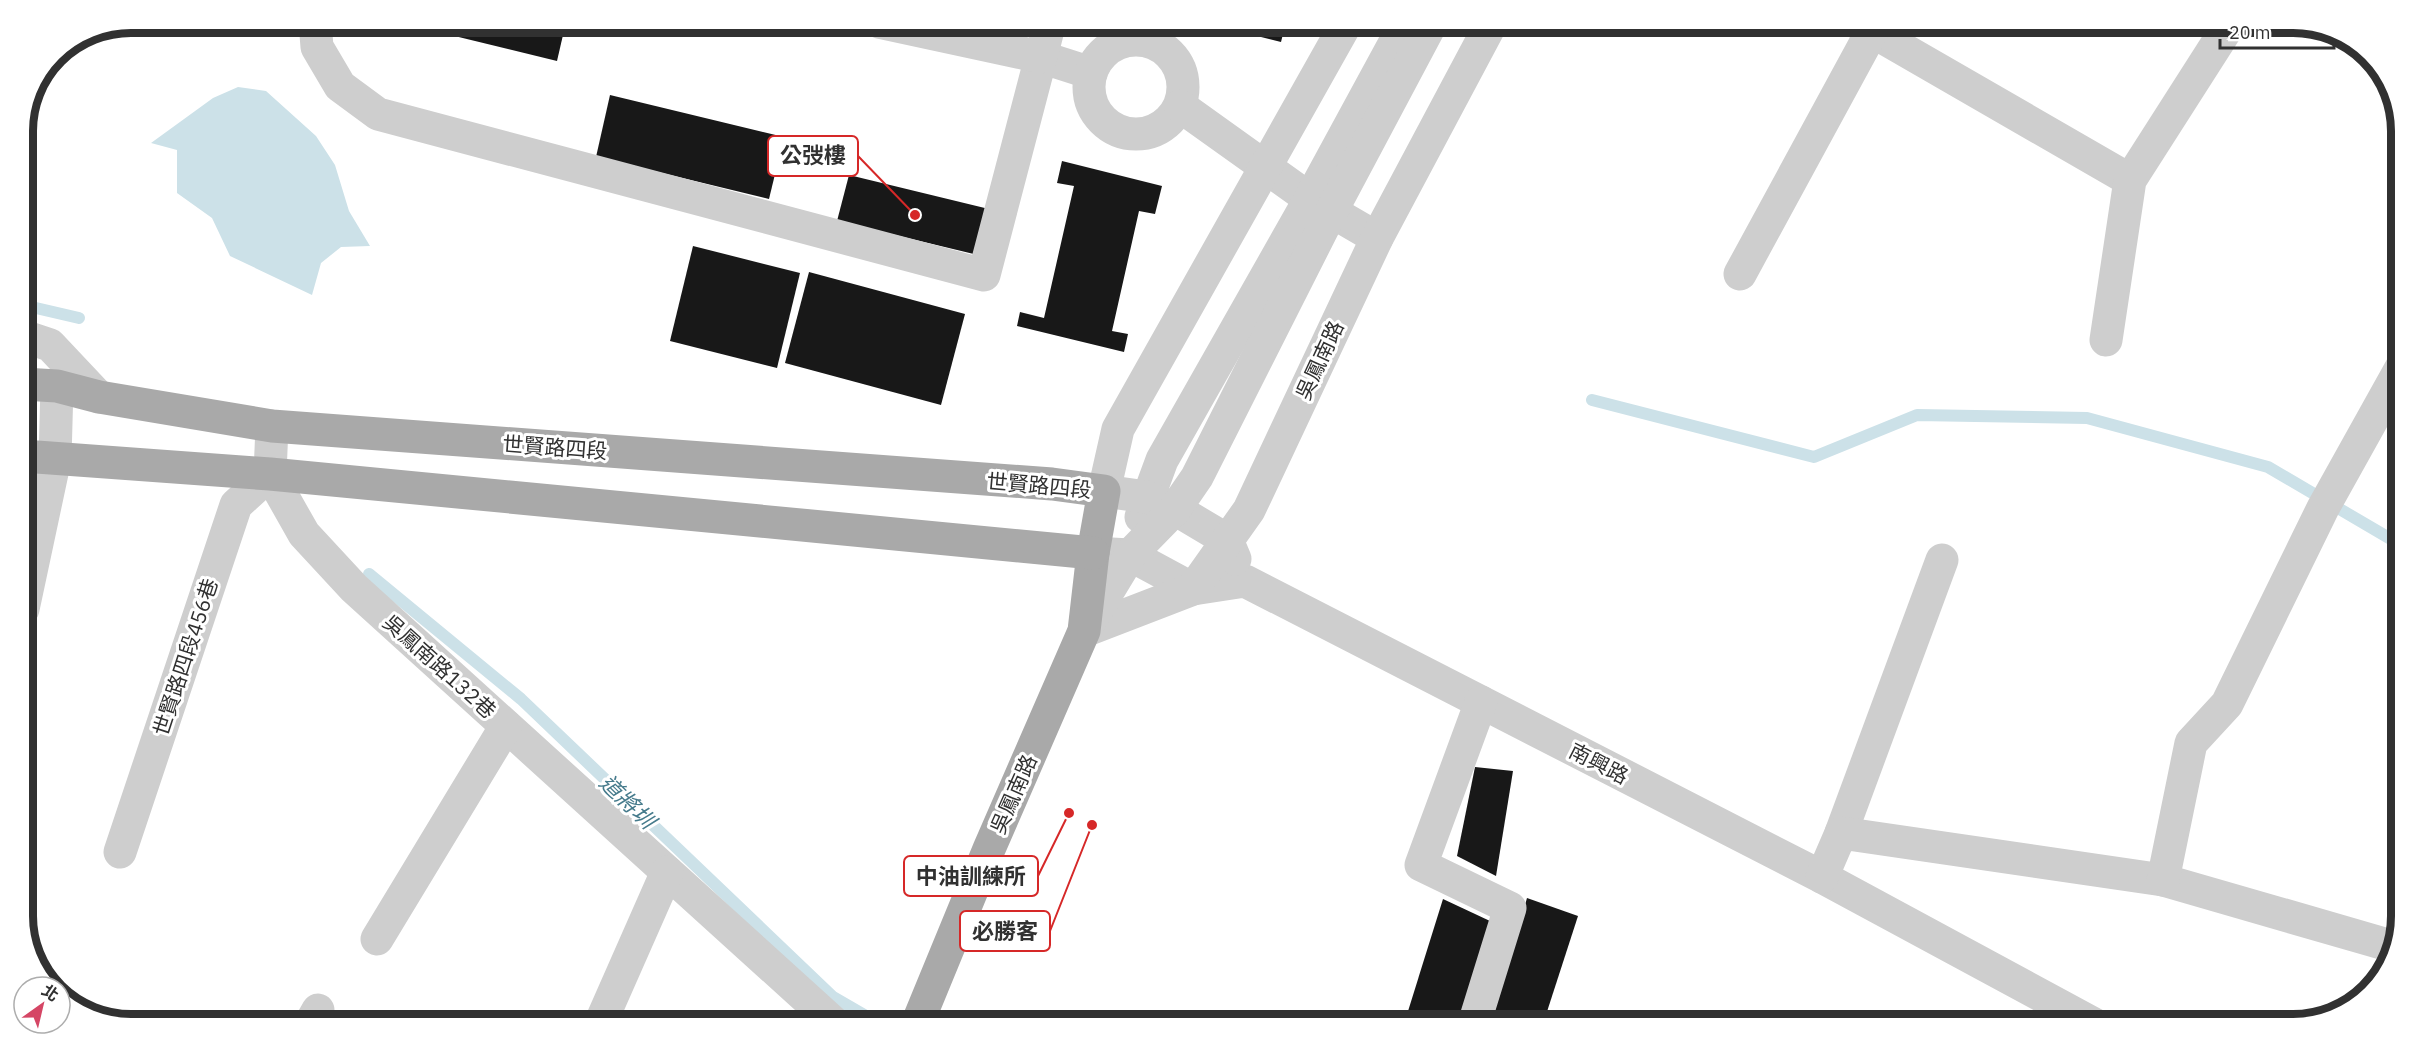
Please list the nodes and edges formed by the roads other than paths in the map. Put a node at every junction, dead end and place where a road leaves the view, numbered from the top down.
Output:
1 (316, 33) edge
2 (930, 33) edge
3 (1047, 33) edge
4 (1341, 33) edge
5 (1401, 33) edge
6 (1425, 33) edge
7 (1486, 33) edge
8 (1864, 33) edge
9 (1880, 33) edge
10 (2224, 33) edge
11 (1041, 57) junction
12 (1091, 73) junction
13 (1180, 106) junction
14 (1266, 166) junction
15 (2130, 180) junction
16 (1321, 206) junction
17 (1377, 237) junction
18 (1740, 274) dead end
19 (33, 339) edge
20 (2106, 340) dead end
21 (33, 385) edge
22 (57, 386) junction
23 (2391, 386) edge
24 (99, 397) junction
25 (272, 426) junction
26 (33, 457) edge
27 (55, 459) junction
28 (270, 474) junction
29 (1104, 491) junction
30 (1161, 503) junction
31 (1227, 540) junction
32 (1093, 553) junction
33 (1130, 555) junction
34 (1942, 560) dead end
35 (33, 562) edge
36 (1245, 581) junction
37 (1193, 589) junction
38 (1084, 631) junction
39 (1481, 702) junction
40 (506, 726) junction
41 (1841, 833) junction
42 (120, 852) dead end
43 (667, 872) junction
44 (1822, 877) junction
45 (2163, 880) junction
46 (377, 939) dead end
47 (2387, 943) edge
48 (604, 1014) edge
49 (824, 1014) edge
50 (922, 1014) edge
51 (1477, 1014) edge
52 (2075, 1014) edge

1 - 11 street
2 - 11 street
3 - 11 street
4 - 14 street
5 - 16 street, 吳鳳南路
6 - 16 street, 吳鳳南路
7 - 17 street, 吳鳳南路
8 - 18 street
9 - 15 street
10 - 15 street
11 - 12 street
12 - 13 street
12 - 13 street
13 - 14 street
14 - 16 street
14 - 29 street
15 - 20 street
16 - 17 street
16 - 30 street, 吳鳳南路
17 - 31 street, 吳鳳南路
19 - 24 street
21 - 22 main road, 世賢路四段
22 - 24 main road, 世賢路四段
22 - 27 street
23 - 45 street
24 - 25 main road, 世賢路四段
25 - 28 street
25 - 29 main road, 世賢路四段
26 - 27 main road
27 - 28 main road
27 - 35 street
28 - 32 main road
28 - 40 street, 吳鳳南路132巷
28 - 42 street, 世賢路四段456巷
29 - 30 street
29 - 32 main road, 世賢路四段
30 - 31 street
30 - 33 street, 吳鳳南路
31 - 36 street
31 - 37 street, 吳鳳南路
32 - 33 street
32 - 38 main road, 吳鳳南路
33 - 37 street
33 - 38 street, 吳鳳南路
34 - 41 street
36 - 37 street
36 - 39 street, 南興路
37 - 38 street
38 - 50 main road, 吳鳳南路
39 - 44 street, 南興路
39 - 51 street
40 - 43 street, 吳鳳南路132巷
40 - 46 street
41 - 44 street
41 - 45 street
43 - 48 street
43 - 49 street, 吳鳳南路132巷
44 - 52 street, 南興路
45 - 47 street

